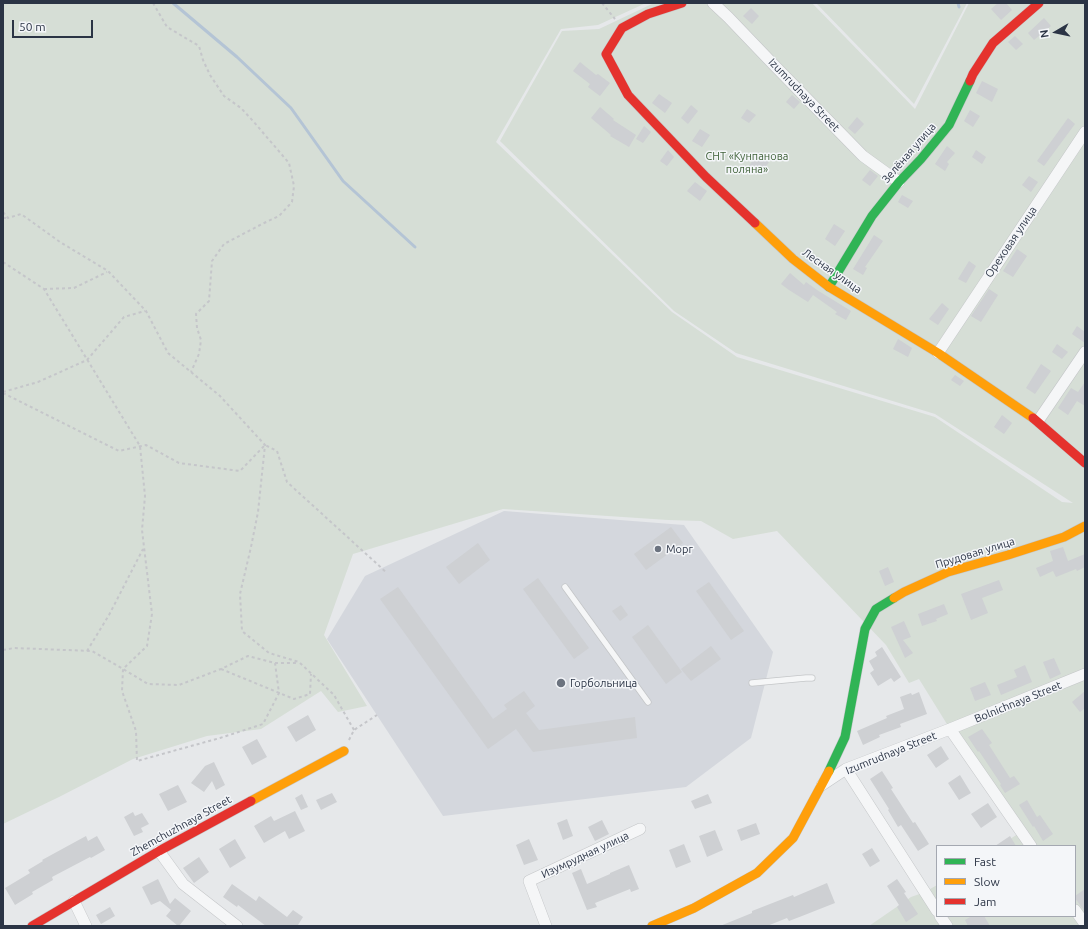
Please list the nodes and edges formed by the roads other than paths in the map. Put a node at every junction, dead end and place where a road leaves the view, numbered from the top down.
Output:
1 (682, 3) edge
2 (713, 3) edge
3 (1039, 3) edge
4 (1085, 132) edge
5 (899, 182) junction
6 (829, 287) junction
7 (1085, 352) edge
8 (938, 353) junction
9 (1038, 421) junction
10 (1085, 463) edge
11 (1085, 526) edge
12 (565, 588) dead end
13 (1084, 677) edge
14 (812, 678) dead end
15 (752, 683) dead end
16 (648, 702) dead end
17 (950, 729) junction
18 (344, 751) road end
19 (846, 769) junction
20 (822, 785) junction
21 (640, 829) dead end
22 (1030, 845) edge
23 (159, 851) junction
24 (74, 901) junction
25 (936, 909) edge
26 (1076, 911) edge
27 (1085, 924) edge
28 (32, 926) edge
29 (86, 926) edge
30 (237, 926) edge
31 (546, 926) edge
32 (652, 926) edge

1 - 6 street, Лесная улица
2 - 5 street, Izumrudnaya Street
3 - 5 street, Зелёная улица
4 - 8 street, Ореховая улица
5 - 6 street, Зелёная улица
6 - 8 street, Лесная улица
7 - 9 street
8 - 9 street, Лесная улица
9 - 10 street, Лесная улица
11 - 20 street, Прудовая улица
12 - 16 lane
13 - 17 street, Bolnichnaya Street
14 - 15 lane
17 - 19 street, Izumrudnaya Street
17 - 22 street
18 - 23 street, Zhemchuzhnaya Street
19 - 20 street, Izumrudnaya Street
19 - 25 street
20 - 32 street, Izumrudnaya Street
21 - 31 street, Изумрудная улица
23 - 24 street, Zhemchuzhnaya Street
23 - 30 street
24 - 28 street, Zhemchuzhnaya Street
24 - 29 street
26 - 27 street

